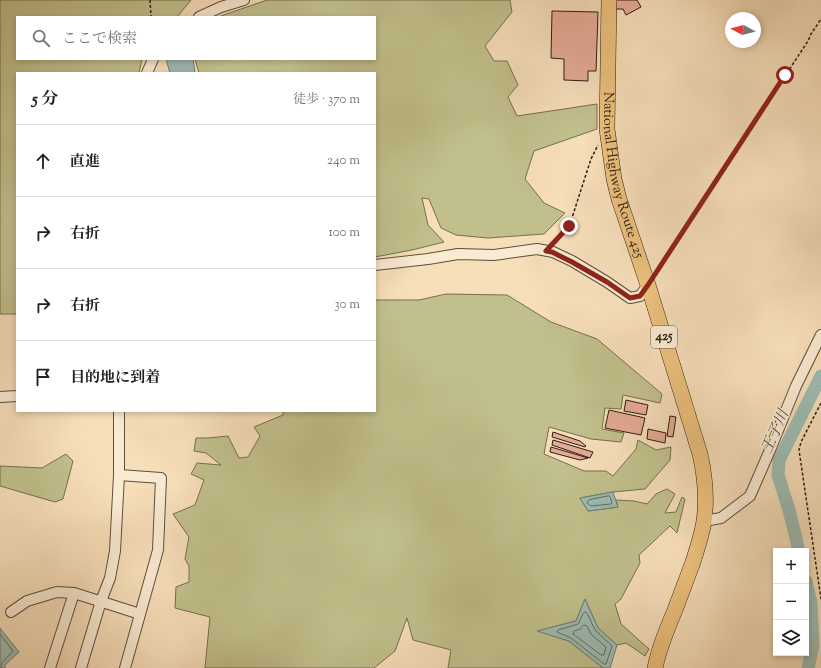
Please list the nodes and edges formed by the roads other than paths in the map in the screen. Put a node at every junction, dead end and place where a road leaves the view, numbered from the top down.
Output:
1 (244, 0) edge
2 (609, 0) edge
3 (200, 16) edge
4 (153, 60) edge
5 (147, 72) edge
6 (376, 265) edge
7 (648, 285) junction
8 (821, 335) edge
9 (16, 396) edge
10 (0, 397) edge
11 (119, 412) edge
12 (119, 476) junction
13 (704, 521) junction
14 (74, 593) junction
15 (101, 601) junction
16 (11, 612) dead end
17 (140, 614) junction
18 (50, 668) edge
19 (82, 668) edge
20 (125, 668) edge
21 (655, 668) edge

1 - 3 street
2 - 7 highway, National Highway Route 425 / 425
4 - 5 street
6 - 7 street
7 - 13 highway, National Highway Route 425 / 425
8 - 13 street
9 - 10 street
11 - 12 street
12 - 15 street
12 - 17 street
13 - 21 highway, National Highway Route 425 / 425
14 - 15 street
14 - 16 street
14 - 18 street
15 - 17 street
15 - 19 street
17 - 20 street

